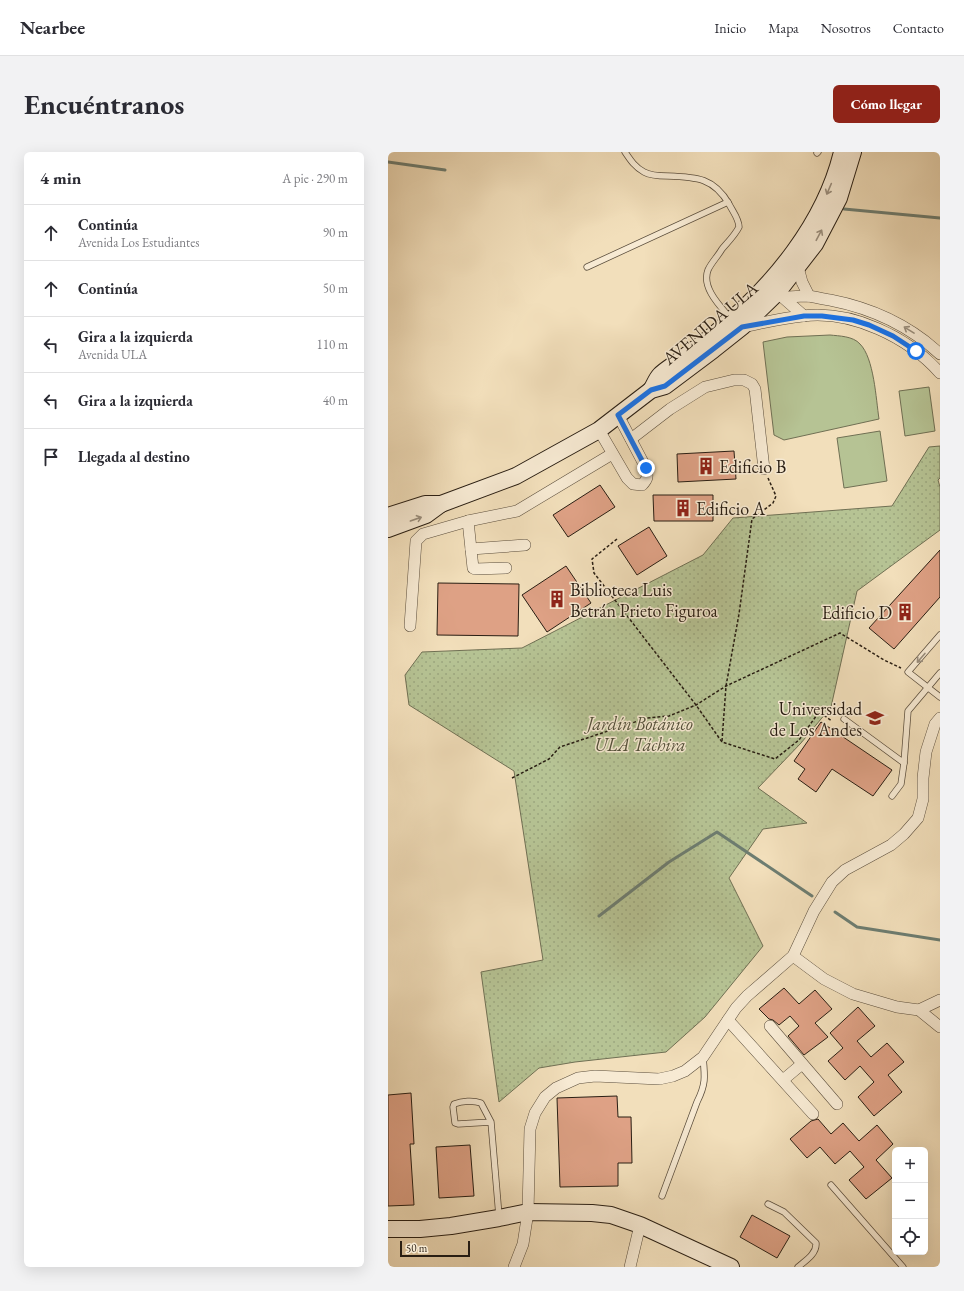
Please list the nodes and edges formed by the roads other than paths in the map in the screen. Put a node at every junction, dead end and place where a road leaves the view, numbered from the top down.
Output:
1 (626, 152) edge
2 (842, 152) edge
3 (853, 152) edge
4 (728, 202) junction
5 (587, 267) dead end
6 (798, 267) junction
7 (776, 292) junction
8 (809, 296) junction
9 (804, 316) junction
10 (737, 323) junction
11 (940, 354) edge
12 (940, 373) edge
13 (618, 415) junction
14 (599, 430) junction
15 (631, 439) junction
16 (612, 454) junction
17 (764, 469) road end
18 (441, 504) junction
19 (388, 516) edge
20 (468, 521) junction
21 (388, 529) edge
22 (525, 545) dead end
23 (472, 549) junction
24 (506, 568) dead end
25 (410, 626) dead end
26 (940, 635) edge
27 (940, 673) edge
28 (928, 688) junction
29 (940, 697) edge
30 (940, 718) edge
31 (844, 719) dead end
32 (904, 763) junction
33 (892, 796) dead end
34 (793, 956) junction
35 (940, 1000) edge
36 (919, 1010) junction
37 (728, 1020) junction
38 (770, 1026) dead end
39 (940, 1027) edge
40 (703, 1057) junction
41 (802, 1064) junction
42 (783, 1080) junction
43 (837, 1104) dead end
44 (813, 1114) dead end
45 (491, 1122) junction
46 (830, 1185) dead end
47 (662, 1196) dead end
48 (768, 1204) dead end
49 (528, 1212) junction
50 (499, 1218) junction
51 (640, 1225) junction
52 (388, 1229) edge
53 (514, 1267) edge
54 (630, 1267) edge
55 (731, 1267) edge
56 (798, 1267) edge
57 (903, 1267) edge

1 - 4 lane
2 -> 7 street, AVENIDA ULA
6 -> 3 street, AVENIDA ULA
4 - 5 lane
4 - 10 lane
6 - 7 street, AVENIDA ULA
6 - 8 street
7 - 8 street
7 - 9 street
7 - 10 street, AVENIDA ULA
11 -> 8 street
9 - 10 street
9 - 12 street
10 - 13 street, AVENIDA ULA
13 - 14 street, AVENIDA ULA
13 - 15 street
14 - 16 street
14 - 18 street, AVENIDA ULA
15 - 16 street
15 - 17 street
16 - 20 street
18 - 19 street, AVENIDA ULA
21 -> 18 street, AVENIDA ULA
20 - 23 street
20 - 25 street
22 - 23 street
23 - 24 street
26 -> 28 lane
27 - 28 lane
28 - 29 lane
28 - 32 lane
30 - 34 street
31 - 32 lane
32 - 33 lane
34 - 36 street
34 - 37 street
35 - 36 street
36 - 39 street
37 - 40 street
37 - 42 street
38 - 41 street
40 - 47 lane
40 - 49 street
41 - 42 street
41 - 43 street
42 - 44 street
45 - 45 lane
45 - 50 lane
46 - 57 lane
48 - 56 lane
49 - 50 street
49 - 51 street
49 - 53 street
50 - 52 street
51 - 54 street
51 - 55 street

